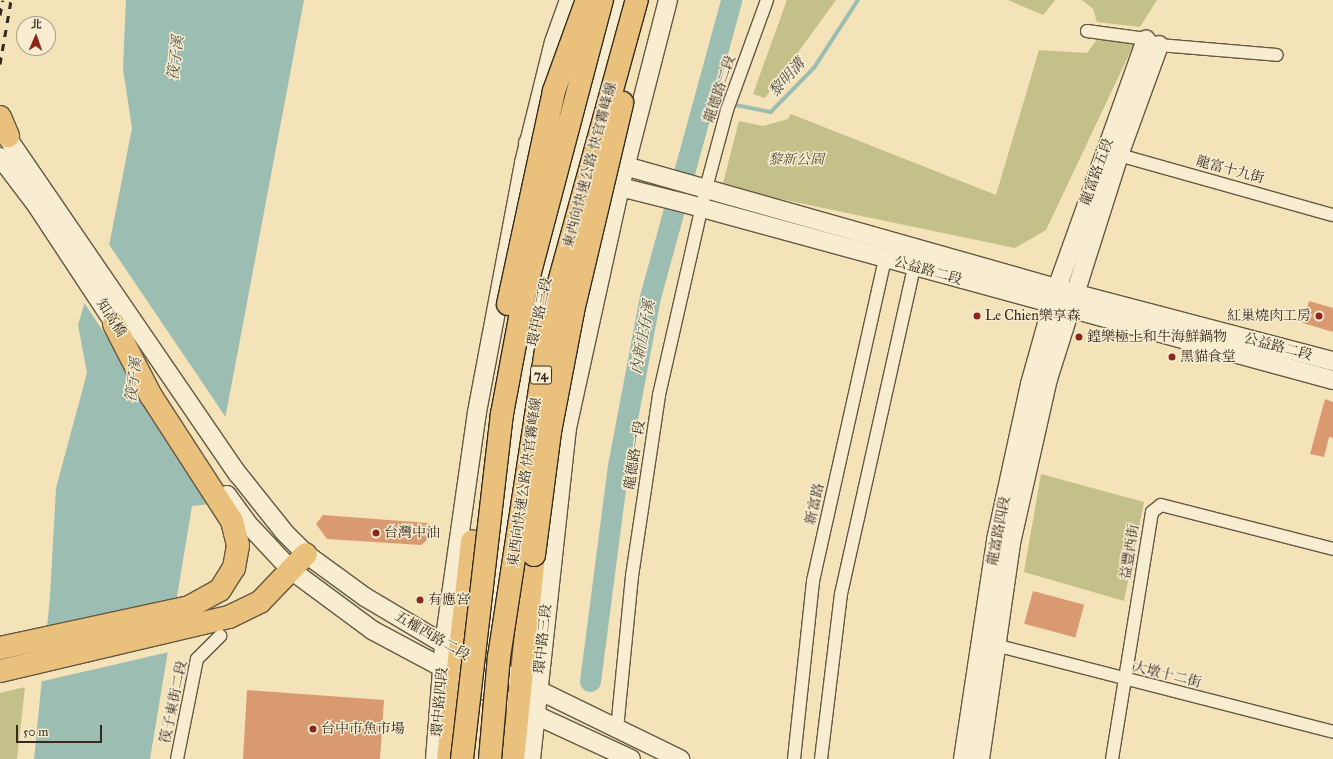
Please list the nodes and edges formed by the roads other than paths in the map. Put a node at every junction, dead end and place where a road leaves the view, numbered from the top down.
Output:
1 (569, 0) edge
2 (588, 0) edge
3 (602, 0) edge
4 (614, 0) edge
5 (621, 0) edge
6 (637, 0) edge
7 (644, 0) edge
8 (668, 0) edge
9 (768, 0) edge
10 (1087, 31) dead end
11 (1153, 42) junction
12 (1277, 55) dead end
13 (3, 127) edge
14 (528, 143) junction
15 (575, 154) junction
16 (1119, 155) junction
17 (0, 158) edge
18 (524, 163) junction
19 (632, 168) junction
20 (569, 174) junction
21 (706, 188) junction
22 (627, 189) junction
23 (44, 203) junction
24 (701, 208) junction
25 (1333, 215) edge
26 (885, 259) junction
27 (914, 267) junction
28 (1063, 299) junction
29 (114, 324) joint
30 (1333, 361) edge
31 (1333, 380) edge
32 (226, 458) joint
33 (225, 500) junction
34 (1333, 549) edge
35 (306, 554) junction
36 (291, 570) junction
37 (194, 616) junction
38 (220, 636) dead end
39 (995, 645) junction
40 (0, 648) edge
41 (451, 648) junction
42 (482, 664) junction
43 (0, 671) edge
44 (449, 672) junction
45 (1125, 679) junction
46 (476, 685) junction
47 (529, 687) junction
48 (518, 706) junction
49 (617, 729) junction
50 (1333, 732) edge
51 (621, 757) edge
52 (177, 759) edge
53 (435, 759) edge
54 (448, 759) edge
55 (462, 759) edge
56 (470, 759) edge
57 (490, 759) edge
58 (496, 759) edge
59 (513, 759) edge
60 (531, 759) edge
61 (680, 759) edge
62 (794, 759) edge
63 (821, 759) edge
64 (964, 759) edge
65 (980, 759) edge
66 (1112, 759) edge

1 - 14 street
2 - 41 highway, bridge
3 - 55 highway, 74, bridge
4 - 15 street, 環中路三段
5 - 15 street, 環中路三段
6 - 57 highway, 東西向快速公路 快官霧峰線 / 74, bridge
7 - 47 highway, bridge
8 - 19 street, 環中路三段
9 - 21 street, 龍德路二段
10 - 11 street
11 - 12 street
11 - 16 street, 龍富路五段
11 - 28 street, 龍富路五段
13 - 23 street
14 - 15 street, 公益路二段
14 - 18 street
15 - 19 street, 公益路二段
15 - 20 street, 環中路三段
16 - 25 street, 龍富十九街
16 - 28 street, 龍富路五段
17 - 23 street
18 - 20 street, 公益路二段
18 - 41 street
19 - 21 street, 公益路二段
19 - 22 street, 環中路三段
20 - 22 street, 公益路二段
20 - 42 street, 環中路三段
21 - 24 street, 龍德路一段
21 - 28 street, 公益路二段
22 - 24 street, 公益路二段
22 - 47 street, 環中路三段
23 - 29 street, 知高橋
23 - 32 street, 知高橋
24 - 26 street, 公益路二段
24 - 49 street, 龍德路一段
26 - 27 street, 公益路二段
26 - 62 street, 新富路
27 - 28 street, 公益路二段
27 - 63 street
28 - 30 street, 公益路二段
28 - 31 street, 公益路二段
28 - 39 street, 龍富路四段
28 - 64 street, 龍富路四段
29 - 33 highway
32 - 35 street, 五權西路二段
33 - 36 street, 五權西路二段
33 - 37 highway
34 - 45 street, 益豐西街
35 - 36 highway
35 - 41 street, 五權西路二段
36 - 37 highway
36 - 44 street, 五權西路二段
37 - 40 highway
37 - 43 highway
38 - 52 street, 筏子東街二段
39 - 45 street, 大墩十二街
39 - 65 street, 龍富路四段
41 - 42 street, 五權西路二段
41 - 44 highway
42 - 46 street, 環中路三段
42 - 47 street, 五權西路二段
42 - 48 street
44 - 46 street, 五權西路二段
44 - 53 street, 環中路四段
44 - 54 highway
45 - 50 street, 大墩十二街
45 - 66 street, 益豐西街
46 - 48 street, 五權西路二段
46 - 56 street
47 - 48 highway
47 - 49 street, 五權西路二段
48 - 51 street, 五權西路二段
48 - 58 street
48 - 59 highway
48 - 60 street
49 - 61 street, 五權西路二段

